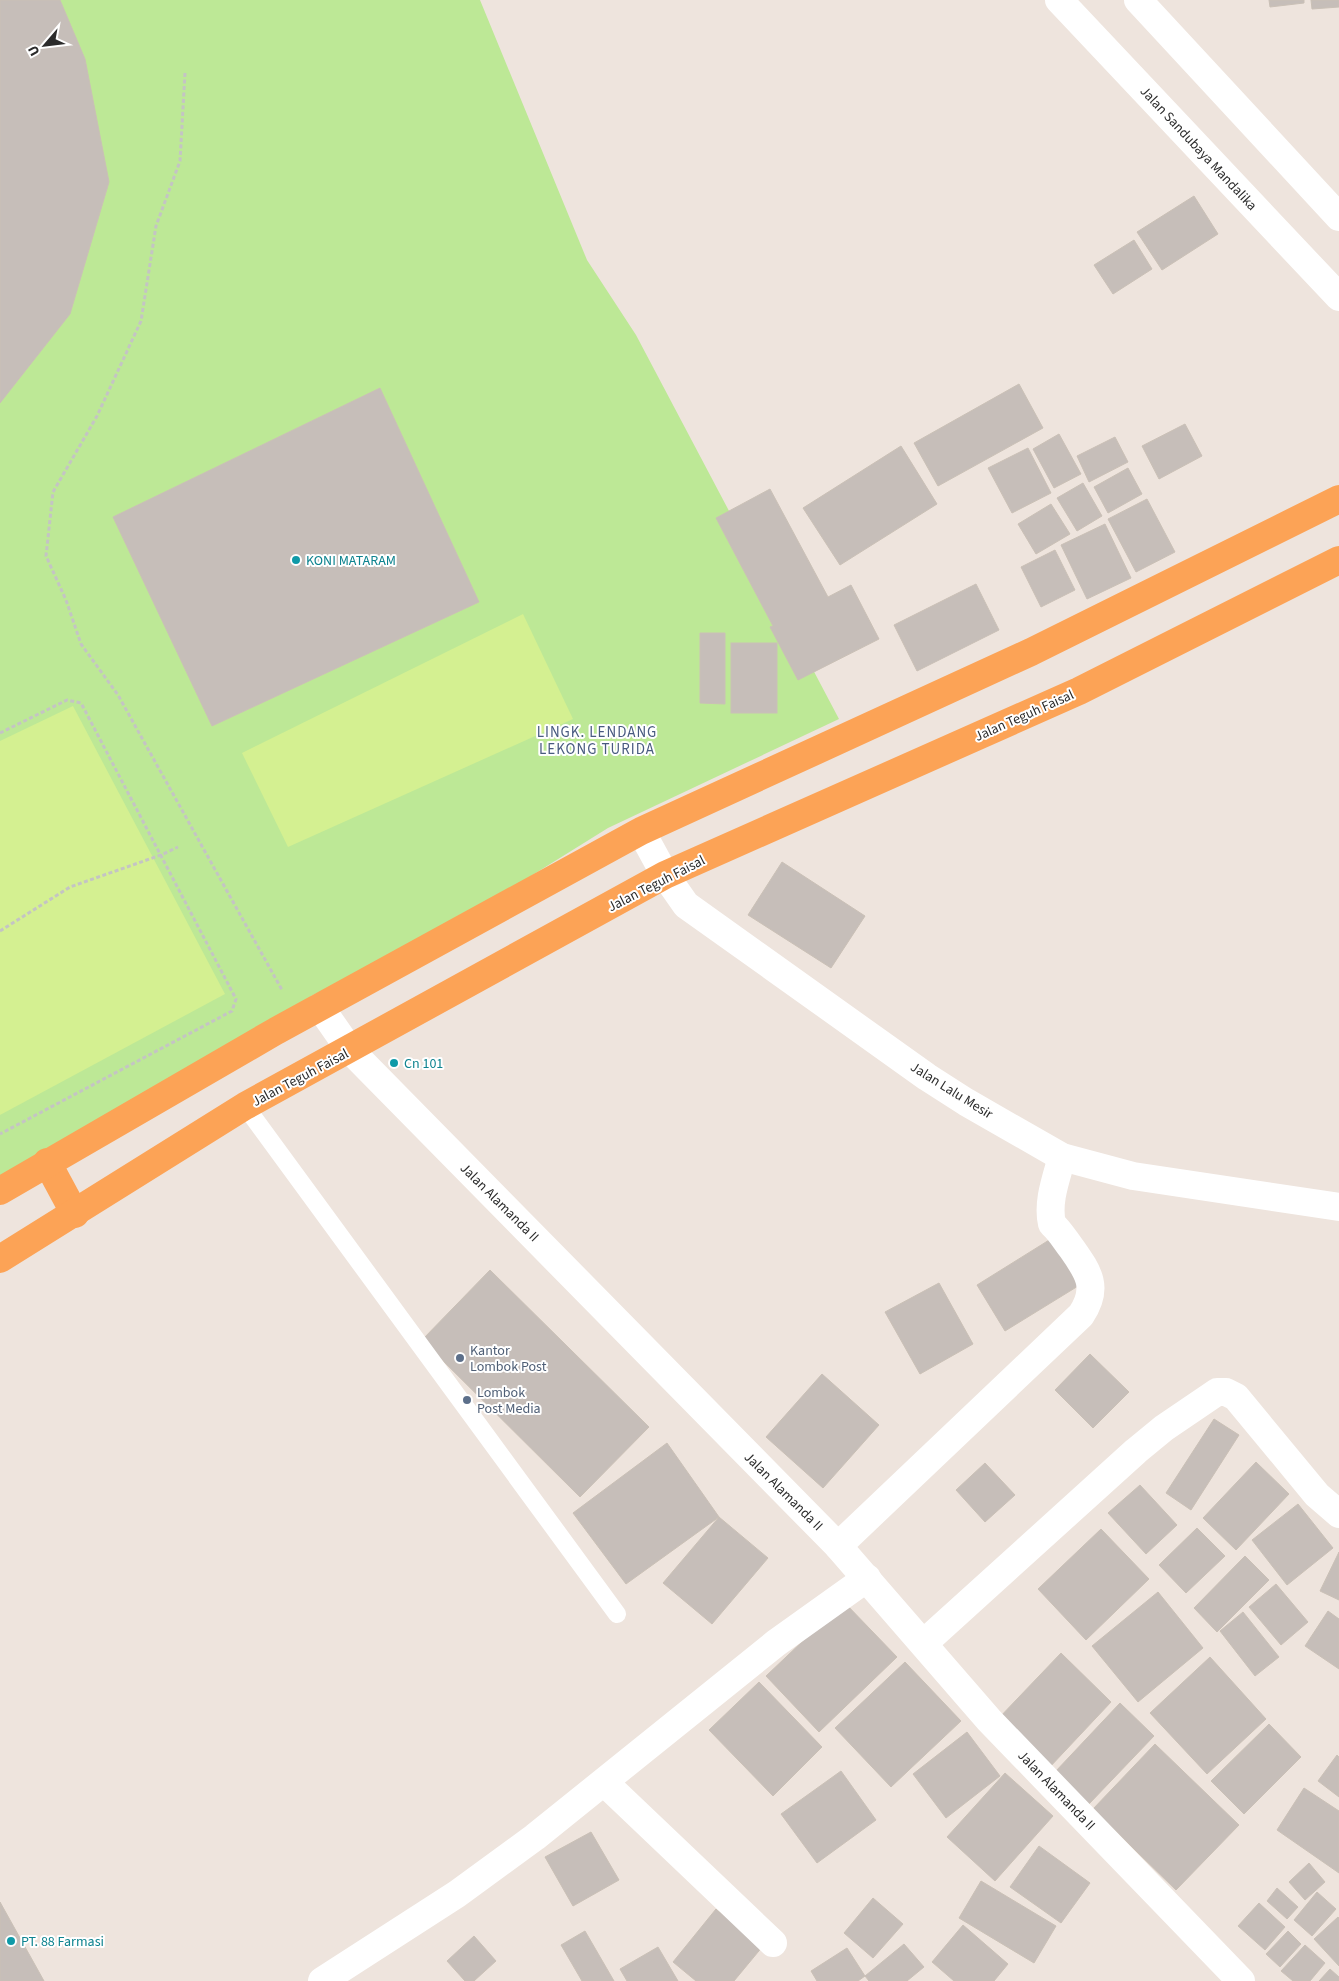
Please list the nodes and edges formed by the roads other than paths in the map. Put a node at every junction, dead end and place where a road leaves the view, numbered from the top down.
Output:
1 (1059, 0) edge
2 (1138, 0) edge
3 (1339, 217) edge
4 (1339, 297) edge
5 (1339, 499) edge
6 (1339, 560) edge
7 (641, 832) junction
8 (665, 876) junction
9 (309, 1013) junction
10 (350, 1050) junction
11 (245, 1106) junction
12 (1062, 1157) junction
13 (47, 1162) junction
14 (0, 1191) edge
15 (1339, 1207) edge
16 (75, 1214) junction
17 (0, 1258) edge
18 (1339, 1514) edge
19 (838, 1546) junction
20 (867, 1578) junction
21 (617, 1614) dead end
22 (924, 1644) junction
23 (605, 1783) junction
24 (773, 1943) dead end
25 (322, 1981) edge
26 (1241, 1981) edge

1 - 4 street, Jalan Sandubaya Mandalika
2 - 3 street
5 - 7 highway
6 - 8 highway, Jalan Teguh Faisal
7 - 8 street, Jalan Lalu Mesir
7 - 9 highway
8 - 10 highway, Jalan Teguh Faisal
8 - 12 street, Jalan Lalu Mesir
9 - 10 street, Jalan Alamanda II
9 - 13 highway
10 - 11 highway, Jalan Teguh Faisal
10 - 19 street, Jalan Alamanda II
11 - 16 highway, Jalan Teguh Faisal
11 - 21 lane
12 - 15 street, Jalan Lalu Mesir
12 - 19 street
13 - 14 highway
13 - 16 highway
16 - 17 highway, Jalan Teguh Faisal
18 - 22 street
19 - 20 street, Jalan Alamanda II
20 - 22 street, Jalan Alamanda II
20 - 23 street
22 - 26 street, Jalan Alamanda II
23 - 24 street
23 - 25 street

